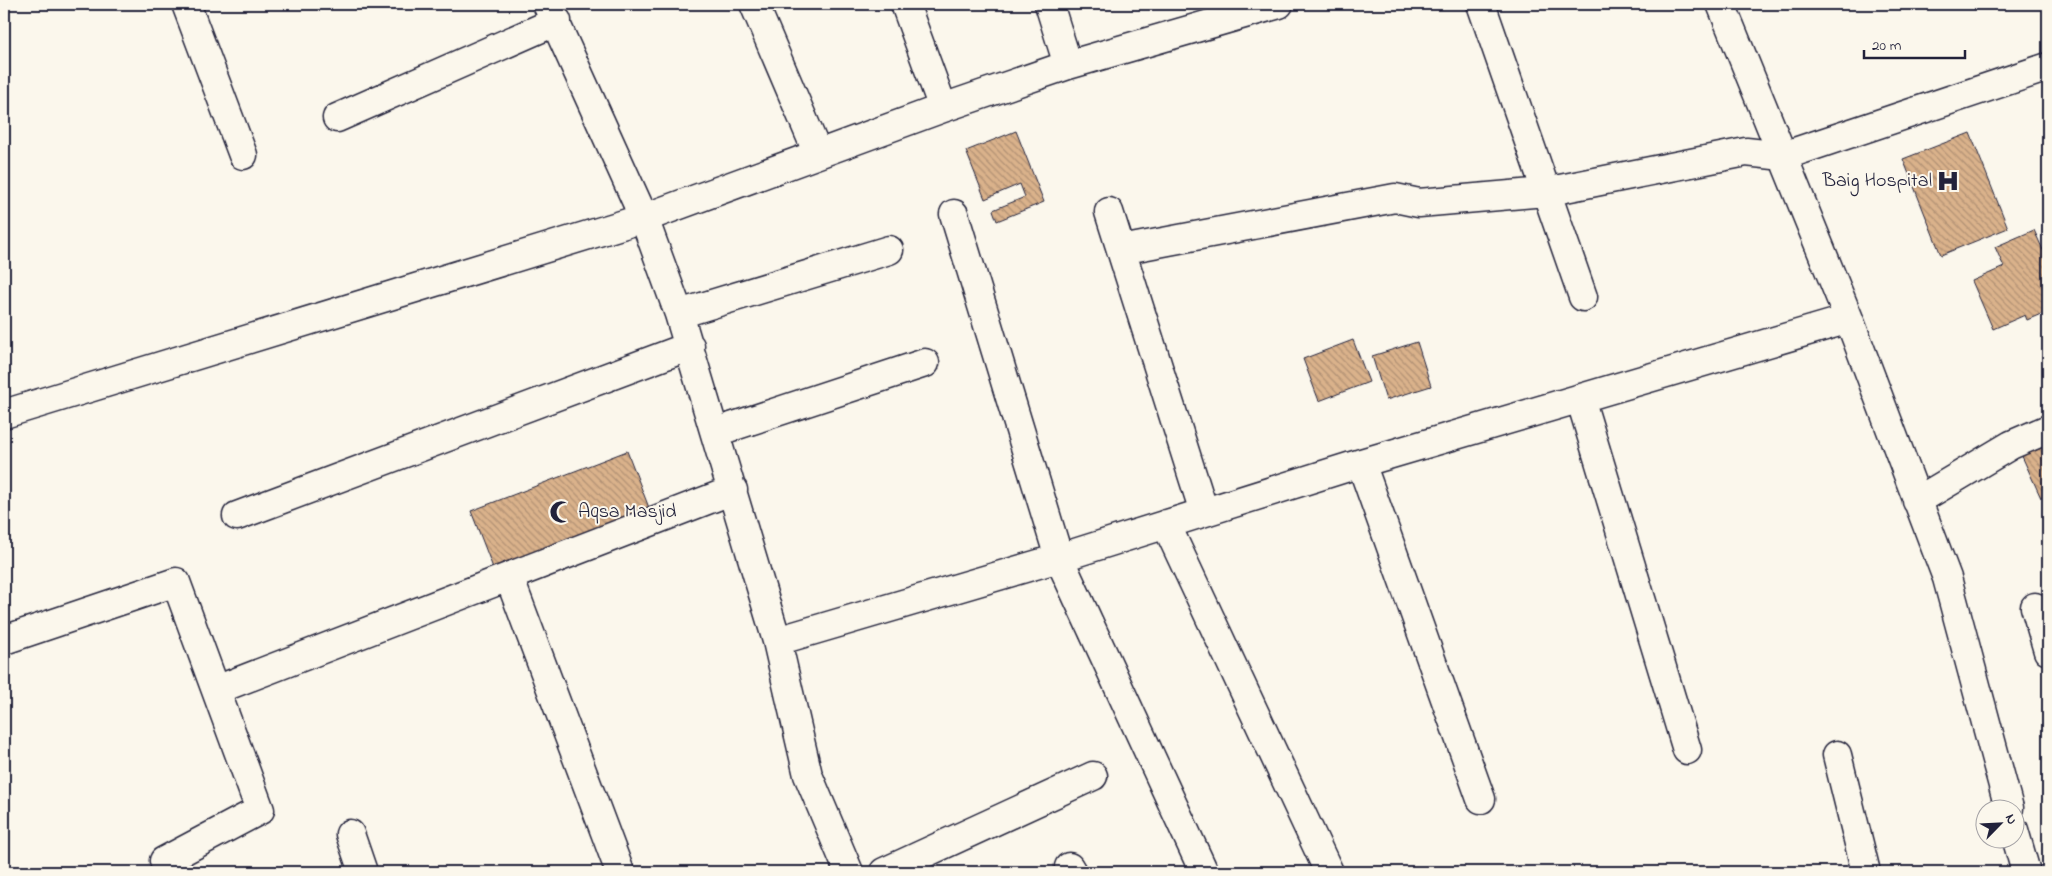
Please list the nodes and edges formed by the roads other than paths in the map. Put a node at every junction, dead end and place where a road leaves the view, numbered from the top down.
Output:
1 (186, 4) edge
2 (754, 4) edge
3 (905, 4) edge
4 (1048, 4) edge
5 (1279, 4) edge
6 (1481, 4) edge
7 (1721, 4) edge
8 (552, 13) edge
9 (1068, 65) junction
10 (2048, 67) edge
11 (943, 108) junction
12 (337, 118) dead end
13 (818, 154) junction
14 (243, 155) dead end
15 (1783, 156) junction
16 (1545, 192) junction
17 (1109, 212) dead end
18 (954, 214) dead end
19 (644, 218) junction
20 (889, 250) dead end
21 (1121, 250) junction
22 (1583, 297) dead end
23 (679, 314) junction
24 (1849, 319) junction
25 (690, 346) junction
26 (925, 363) dead end
27 (1580, 398) junction
28 (4, 414) edge
29 (2048, 429) edge
30 (716, 432) junction
31 (1361, 463) junction
32 (733, 490) junction
33 (1917, 501) junction
34 (1204, 512) junction
35 (237, 516) dead end
36 (1166, 524) junction
37 (1059, 558) junction
38 (509, 577) junction
39 (2035, 607) dead end
40 (4, 640) edge
41 (777, 641) junction
42 (2048, 651) edge
43 (216, 690) junction
44 (1687, 750) dead end
45 (1837, 755) dead end
46 (1093, 776) dead end
47 (2006, 798) edge
48 (1481, 799) dead end
49 (350, 834) dead end
50 (2019, 848) edge
51 (169, 872) edge
52 (363, 872) edge
53 (620, 872) edge
54 (849, 872) edge
55 (884, 872) edge
56 (1204, 872) edge
57 (1329, 872) edge
58 (1866, 872) edge
59 (2026, 872) edge

1 - 14 street
2 - 13 street
3 - 11 street
4 - 9 street
5 - 9 street
6 - 16 street
7 - 15 street
8 - 12 street
8 - 19 street
9 - 11 street
10 - 15 street
11 - 13 street
13 - 19 street
15 - 16 street
15 - 24 street
16 - 21 street
16 - 22 street
17 - 21 street
18 - 37 street
19 - 23 street
19 - 28 street
20 - 23 street
21 - 34 street
23 - 25 street
24 - 27 street
24 - 33 street
25 - 30 street
25 - 35 street
26 - 30 street
27 - 31 street
27 - 44 street
29 - 33 street
30 - 32 street
31 - 34 street
31 - 48 street
32 - 38 street
32 - 41 street
33 - 47 street
34 - 36 street
36 - 37 street
36 - 57 street
37 - 41 street
37 - 56 street
38 - 43 street
38 - 53 street
39 - 42 street
40 - 43 street
41 - 54 street
43 - 51 street
45 - 58 street
46 - 55 street
49 - 52 street
50 - 59 street

